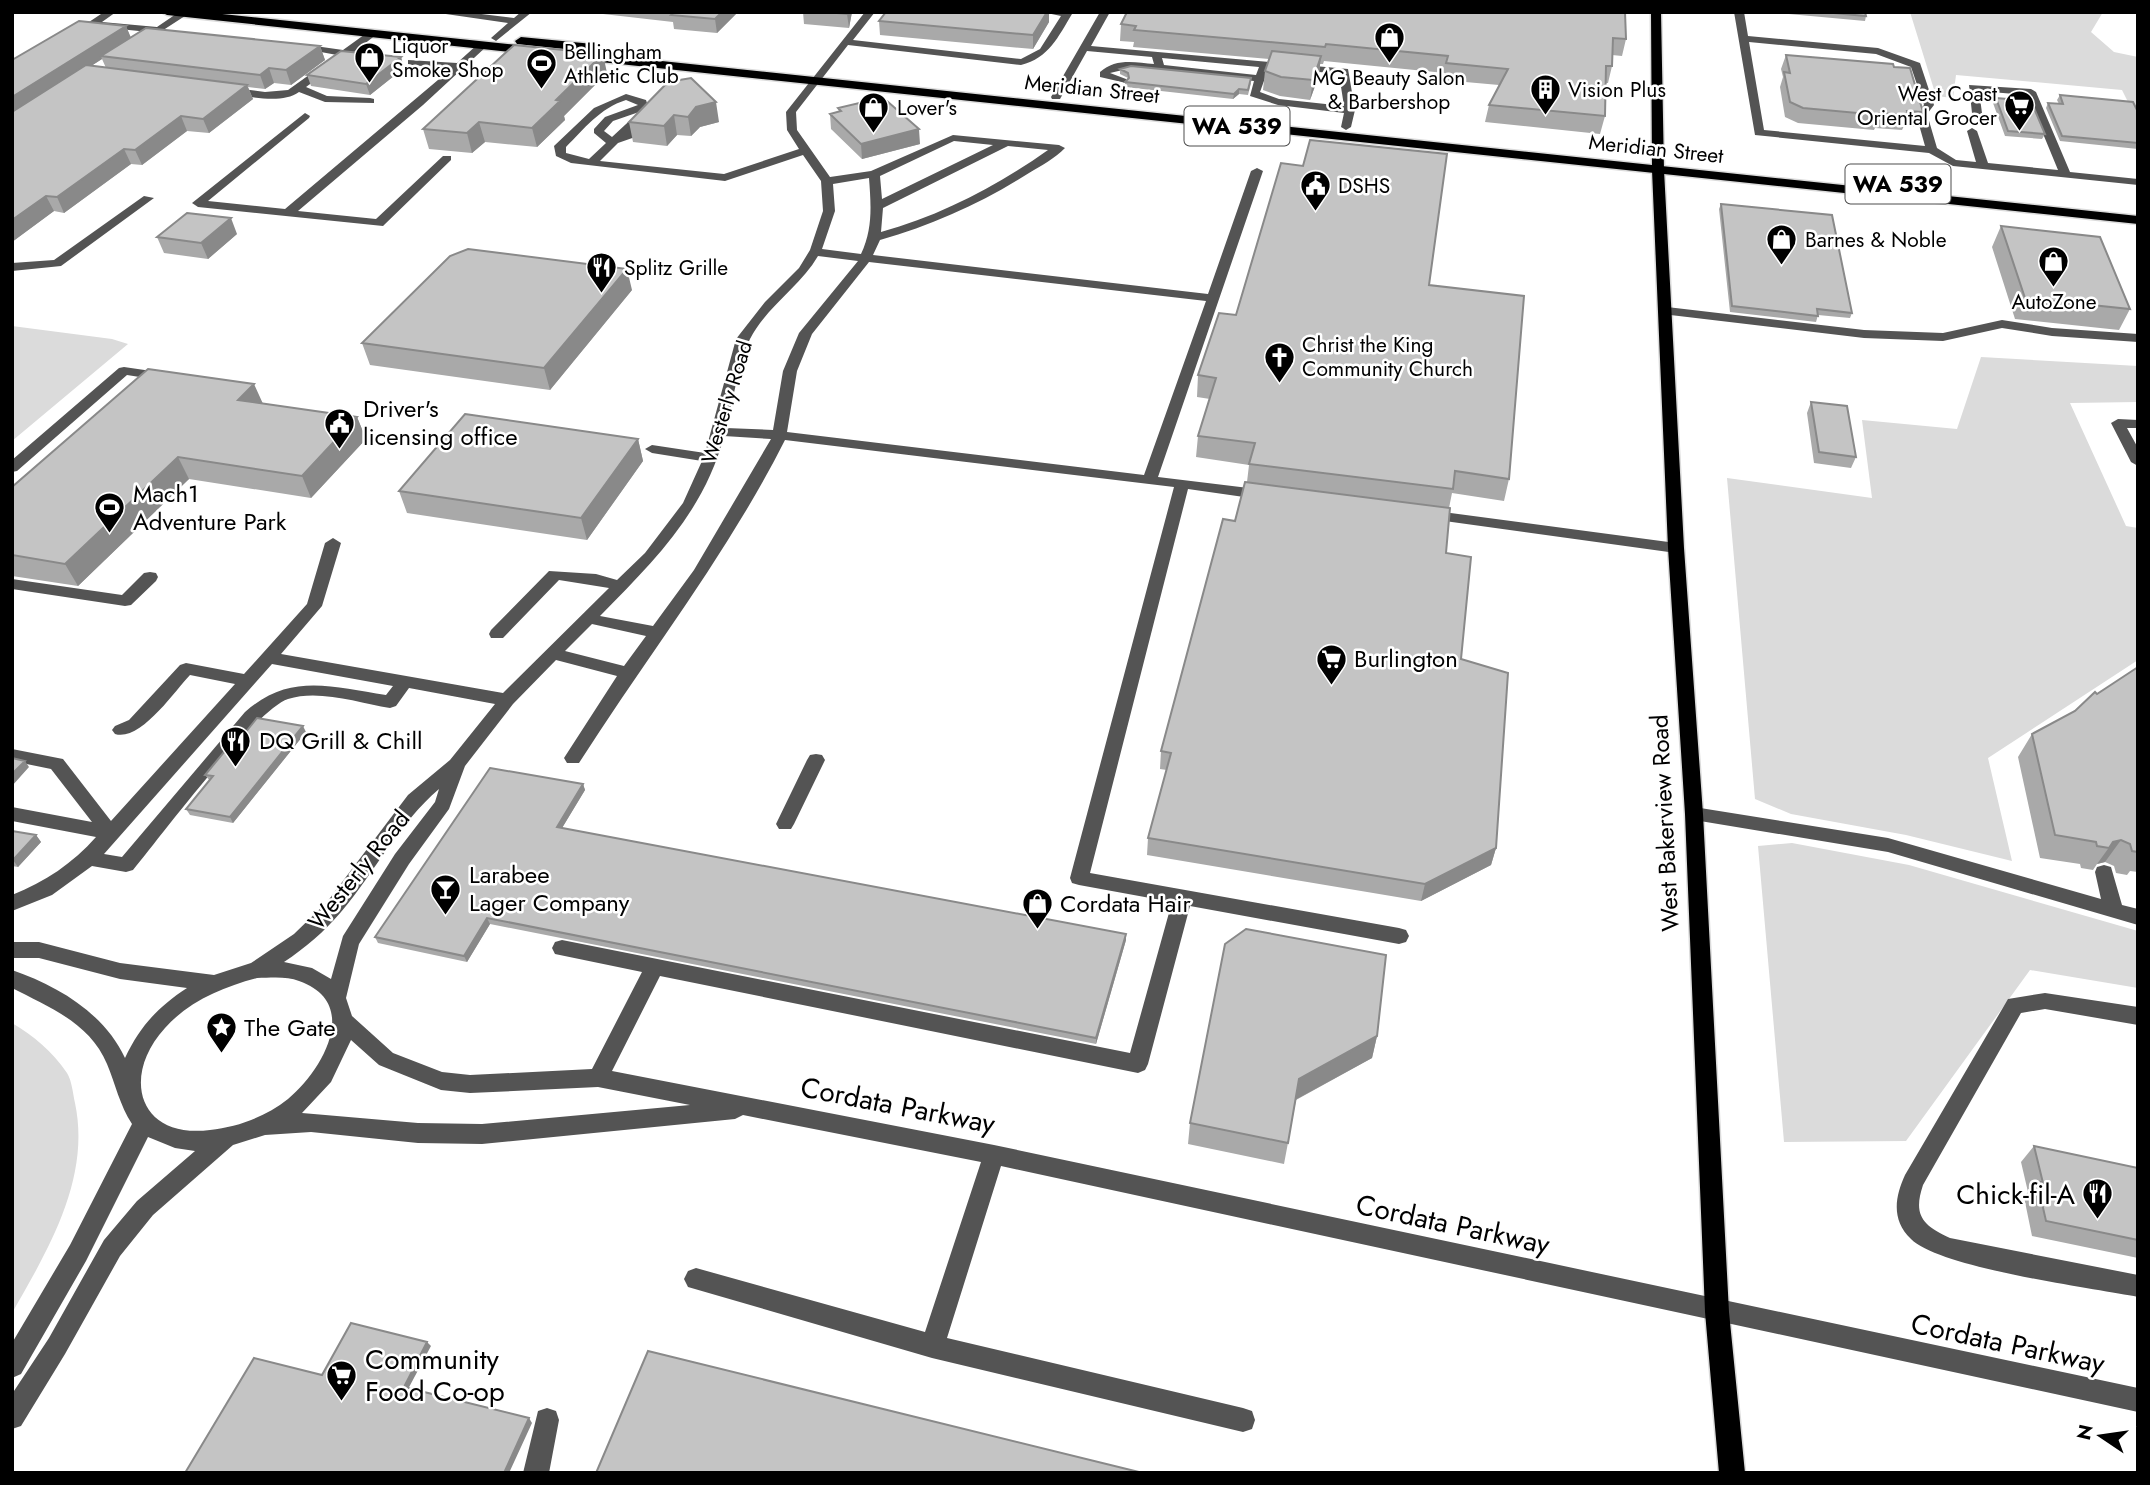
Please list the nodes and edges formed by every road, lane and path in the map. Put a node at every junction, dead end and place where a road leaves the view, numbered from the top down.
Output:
1 (110, 12) edge
2 (167, 12) edge
3 (251, 12) edge
4 (437, 12) edge
5 (527, 12) edge
6 (870, 12) edge
7 (1047, 12) edge
8 (1105, 12) edge
9 (1656, 12) edge
10 (1739, 12) edge
11 (183, 14) edge
12 (517, 21) junction
13 (92, 24) junction
14 (159, 30) junction
15 (80, 31) edge
16 (172, 31) edge
17 (372, 34) junction
18 (496, 38) junction
19 (1744, 39) junction
20 (848, 42) junction
21 (281, 43) edge
22 (136, 45) edge
23 (482, 46) junction
24 (1084, 48) junction
25 (643, 53) junction
26 (345, 54) junction
27 (1156, 55) junction
28 (366, 57) edge
29 (412, 62) dead end
30 (1266, 63) junction
31 (457, 66) junction
32 (1160, 68) junction
33 (819, 77) junction
34 (1261, 79) junction
35 (1122, 81) edge
36 (299, 88) junction
37 (211, 89) edge
38 (1241, 92) edge
39 (1254, 94) junction
40 (964, 97) junction
41 (1056, 97) junction
42 (370, 101) edge
43 (642, 107) junction
44 (1350, 110) junction
45 (1977, 113) dead end
46 (305, 116) dead end
47 (1346, 127) junction
48 (1972, 131) dead end
49 (611, 142) junction
50 (1006, 143) junction
51 (806, 150) junction
52 (1932, 150) junction
53 (447, 158) edge
54 (592, 163) junction
55 (1658, 165) junction
56 (1983, 166) junction
57 (1257, 171) dead end
58 (874, 174) junction
59 (2065, 174) junction
60 (827, 181) junction
61 (2138, 182) edge
62 (148, 198) dead end
63 (877, 206) junction
64 (2138, 209) edge
65 (288, 213) junction
66 (2138, 220) edge
67 (875, 238) junction
68 (815, 252) junction
69 (867, 257) junction
70 (12, 267) edge
71 (1213, 298) junction
72 (1667, 311) junction
73 (2138, 338) edge
74 (168, 378) edge
75 (2138, 424) edge
76 (719, 432) junction
77 (779, 435) junction
78 (652, 449) dead end
79 (711, 458) junction
80 (2138, 462) edge
81 (12, 468) edge
82 (1150, 480) junction
83 (1182, 484) junction
84 (1283, 497) edge
85 (1416, 514) edge
86 (333, 543) dead end
87 (1676, 548) junction
88 (150, 577) dead end
89 (12, 584) edge
90 (620, 586) junction
91 (589, 618) junction
92 (659, 632) junction
93 (497, 634) dead end
94 (551, 653) junction
95 (266, 657) junction
96 (628, 673) junction
97 (246, 680) junction
98 (405, 682) junction
99 (507, 700) junction
100 (121, 730) dead end
101 (12, 755) edge
102 (573, 758) dead end
103 (816, 760) dead end
104 (456, 765) junction
105 (12, 814) edge
106 (1694, 814) junction
107 (785, 824) dead end
108 (110, 833) junction
109 (89, 858) junction
110 (2104, 872) edge
111 (1183, 896) junction
112 (12, 903) edge
113 (2114, 911) junction
114 (2138, 917) edge
115 (1399, 936) dead end
116 (562, 948) dead end
117 (12, 950) edge
118 (655, 967) junction
119 (257, 970) junction
120 (12, 978) edge
121 (214, 983) junction
122 (336, 999) junction
123 (2138, 1016) edge
124 (343, 1020) junction
125 (598, 1078) junction
126 (129, 1092) junction
127 (756, 1108) junction
128 (144, 1122) junction
129 (261, 1127) junction
130 (225, 1139) junction
131 (994, 1154) junction
132 (696, 1279) dead end
133 (2138, 1286) edge
134 (1717, 1312) junction
135 (932, 1346) junction
136 (12, 1366) edge
137 (2138, 1400) edge
138 (12, 1417) edge
139 (547, 1420) dead end
140 (1243, 1420) dead end
141 (536, 1473) edge
142 (1732, 1473) edge

1 - 13 street
2 - 11 highway, Meridian Street / WA 539
3 - 18 highway, Meridian Street / WA 539
4 - 12 street
5 - 12 street
6 - 20 street
7 - 20 street
8 - 24 street
9 - 55 main road, West Bakerview Road
10 - 19 street
11 - 14 street
11 - 17 highway, Meridian Street / WA 539
12 - 18 street
13 - 14 street
13 - 15 street
14 - 16 street
14 - 22 street
17 - 23 highway, Meridian Street / WA 539
17 - 26 street
18 - 25 highway, Meridian Street / WA 539
19 - 52 street
19 - 52 street
20 - 33 street
21 - 26 street
23 - 25 highway
23 - 31 street
23 - 33 highway, Meridian Street / WA 539
24 - 27 street
24 - 41 street
25 - 33 highway, Meridian Street / WA 539
26 - 28 street
26 - 36 street
27 - 30 street
27 - 32 street
29 - 31 street
30 - 34 street
30 - 44 street
31 - 65 street
32 - 34 street
32 - 35 street
33 - 40 highway, Meridian Street / WA 539
33 - 41 highway, Meridian Street / WA 539
33 - 51 street
34 - 39 street
36 - 37 street
36 - 42 street
38 - 39 street
39 - 44 street
40 - 41 highway
40 - 55 highway, Meridian Street / WA 539
41 - 47 highway, Meridian Street / WA 539
43 - 49 street
43 - 49 street
43 - 54 street
44 - 47 street
45 - 59 street
46 - 65 street
47 - 55 highway, Meridian Street / WA 539
48 - 56 street
49 - 54 street
50 - 58 street
50 - 63 street
50 - 67 street
51 - 54 street
51 - 60 street
52 - 56 street
53 - 65 street
55 - 64 highway, Meridian Street / WA 539
55 - 66 highway, Meridian Street / WA 539
55 - 72 main road, West Bakerview Road
56 - 59 street
57 - 71 street
58 - 60 street
58 - 63 street
59 - 61 street
60 - 68 street, Westerly Road
62 - 70 street
63 - 67 street
67 - 69 street
68 - 69 street
68 - 76 street, Westerly Road
69 - 71 street
69 - 77 street
71 - 82 street
72 - 73 street
72 - 87 main road, West Bakerview Road
74 - 81 street
75 - 80 street
76 - 77 street
76 - 79 street, Westerly Road
77 - 82 street
77 - 92 street
78 - 79 street
79 - 90 street, Westerly Road
82 - 83 street
83 - 84 street
83 - 111 street
85 - 87 street
86 - 95 street
87 - 106 main road, West Bakerview Road
88 - 89 street
90 - 91 street, Westerly Road
90 - 93 street
91 - 92 street
91 - 94 street, Westerly Road
92 - 96 street
94 - 96 street
94 - 99 street, Westerly Road
95 - 97 street
95 - 98 street
96 - 102 street
97 - 100 street
97 - 108 street
98 - 99 street
98 - 109 street
99 - 104 street, Westerly Road
101 - 108 street
103 - 107 street
104 - 119 street, Westerly Road
104 - 122 street, Westerly Road
105 - 108 street
106 - 113 street
106 - 134 main road, West Bakerview Road
108 - 109 street
109 - 112 street
110 - 113 street
111 - 115 street
111 - 118 street
113 - 114 street
116 - 118 street
117 - 121 street
118 - 125 street
119 - 121 street
119 - 122 street
120 - 126 street
121 - 126 street
122 - 124 street
123 - 133 street
124 - 125 street, Cordata Parkway
124 - 129 street
125 - 127 street, Cordata Parkway
126 - 128 street
127 - 129 street, Cordata Parkway
127 - 131 street, Cordata Parkway
128 - 130 street
128 - 136 street
129 - 130 street
130 - 138 street
131 - 134 street, Cordata Parkway
131 - 135 street
132 - 135 street
134 - 137 street, Cordata Parkway
134 - 142 main road, West Bakerview Road
135 - 140 street
139 - 141 street

